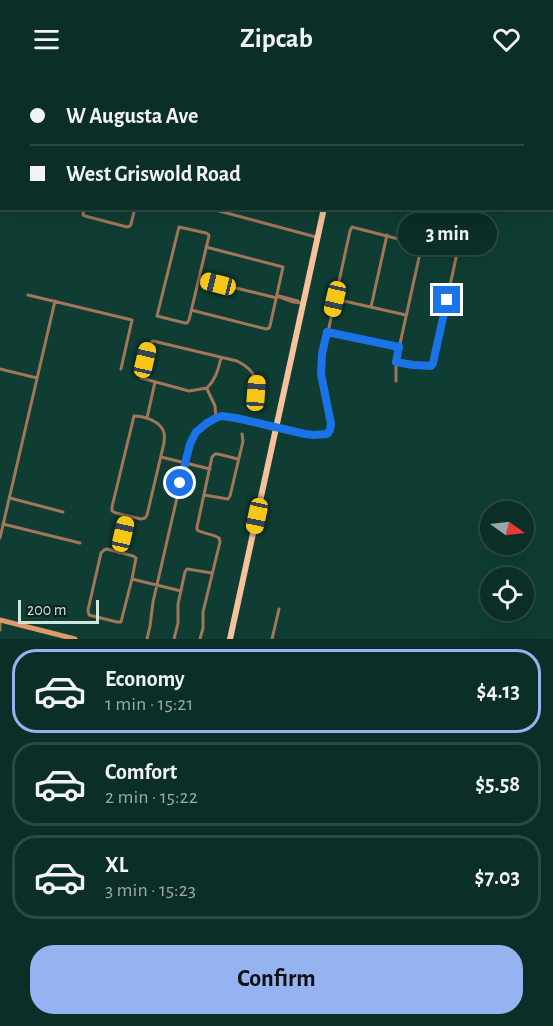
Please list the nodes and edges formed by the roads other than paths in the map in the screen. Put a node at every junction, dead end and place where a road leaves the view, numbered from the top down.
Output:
1 (84, 210) edge
2 (134, 210) edge
3 (216, 210) edge
4 (324, 210) edge
5 (387, 235) junction
6 (318, 237) junction
7 (422, 244) junction
8 (206, 247) junction
9 (199, 279) junction
10 (28, 295) dead end
11 (277, 297) junction
12 (335, 299) junction
13 (55, 301) junction
14 (303, 303) junction
15 (371, 307) junction
16 (191, 310) junction
17 (406, 315) junction
18 (327, 332) junction
19 (399, 347) junction
20 (221, 358) junction
21 (396, 362) junction
22 (0, 369) edge
23 (121, 369) dead end
24 (37, 378) junction
25 (396, 381) dead end
26 (155, 382) junction
27 (207, 388) junction
28 (248, 405) dead end
29 (147, 418) junction
30 (216, 418) junction
31 (277, 427) junction
32 (242, 434) dead end
33 (161, 457) junction
34 (238, 459) junction
35 (185, 463) junction
36 (210, 469) junction
37 (204, 495) junction
38 (9, 498) junction
39 (63, 512) dead end
40 (127, 516) junction
41 (3, 524) junction
42 (0, 538) edge
43 (80, 543) dead end
44 (119, 553) junction
45 (212, 573) junction
46 (132, 579) junction
47 (156, 586) junction
48 (181, 591) junction
49 (279, 609) dead end
50 (0, 620) edge
51 (0, 630) edge
52 (60, 637) edge
53 (75, 639) edge
54 (147, 639) edge
55 (174, 639) edge
56 (200, 639) edge
57 (231, 639) edge
58 (272, 639) edge

1 - 2 street
3 - 6 street
4 - 6 main road
5 - 7 street
5 - 12 street
5 - 15 street
6 - 14 main road
7 - 17 street
7 - 21 street
8 - 9 street
8 - 11 street
8 - 16 street
9 - 11 street
9 - 16 street
10 - 13 street
11 - 14 street
11 - 16 street
12 - 15 street
12 - 18 street
13 - 23 street
13 - 24 street
14 - 31 main road
15 - 17 street
17 - 19 street
18 - 19 street
18 - 31 street
19 - 21 street
20 - 26 street
20 - 27 street
20 - 28 street
21 - 25 street
22 - 24 street
24 - 38 street
26 - 27 street
26 - 29 street
27 - 30 street
29 - 33 street
29 - 40 street
30 - 31 street
30 - 35 street
31 - 57 main road
32 - 34 street
33 - 35 street
33 - 40 street
34 - 36 street
34 - 37 street
35 - 36 street
35 - 47 street
36 - 37 street
37 - 45 street
38 - 39 street
38 - 41 street
40 - 44 street
41 - 42 street
41 - 43 street
44 - 46 street
44 - 46 street
45 - 48 street
45 - 56 street
46 - 47 street
47 - 48 street
47 - 54 street
48 - 55 street
49 - 58 street
50 - 51 street
50 - 52 main road
52 - 53 main road

